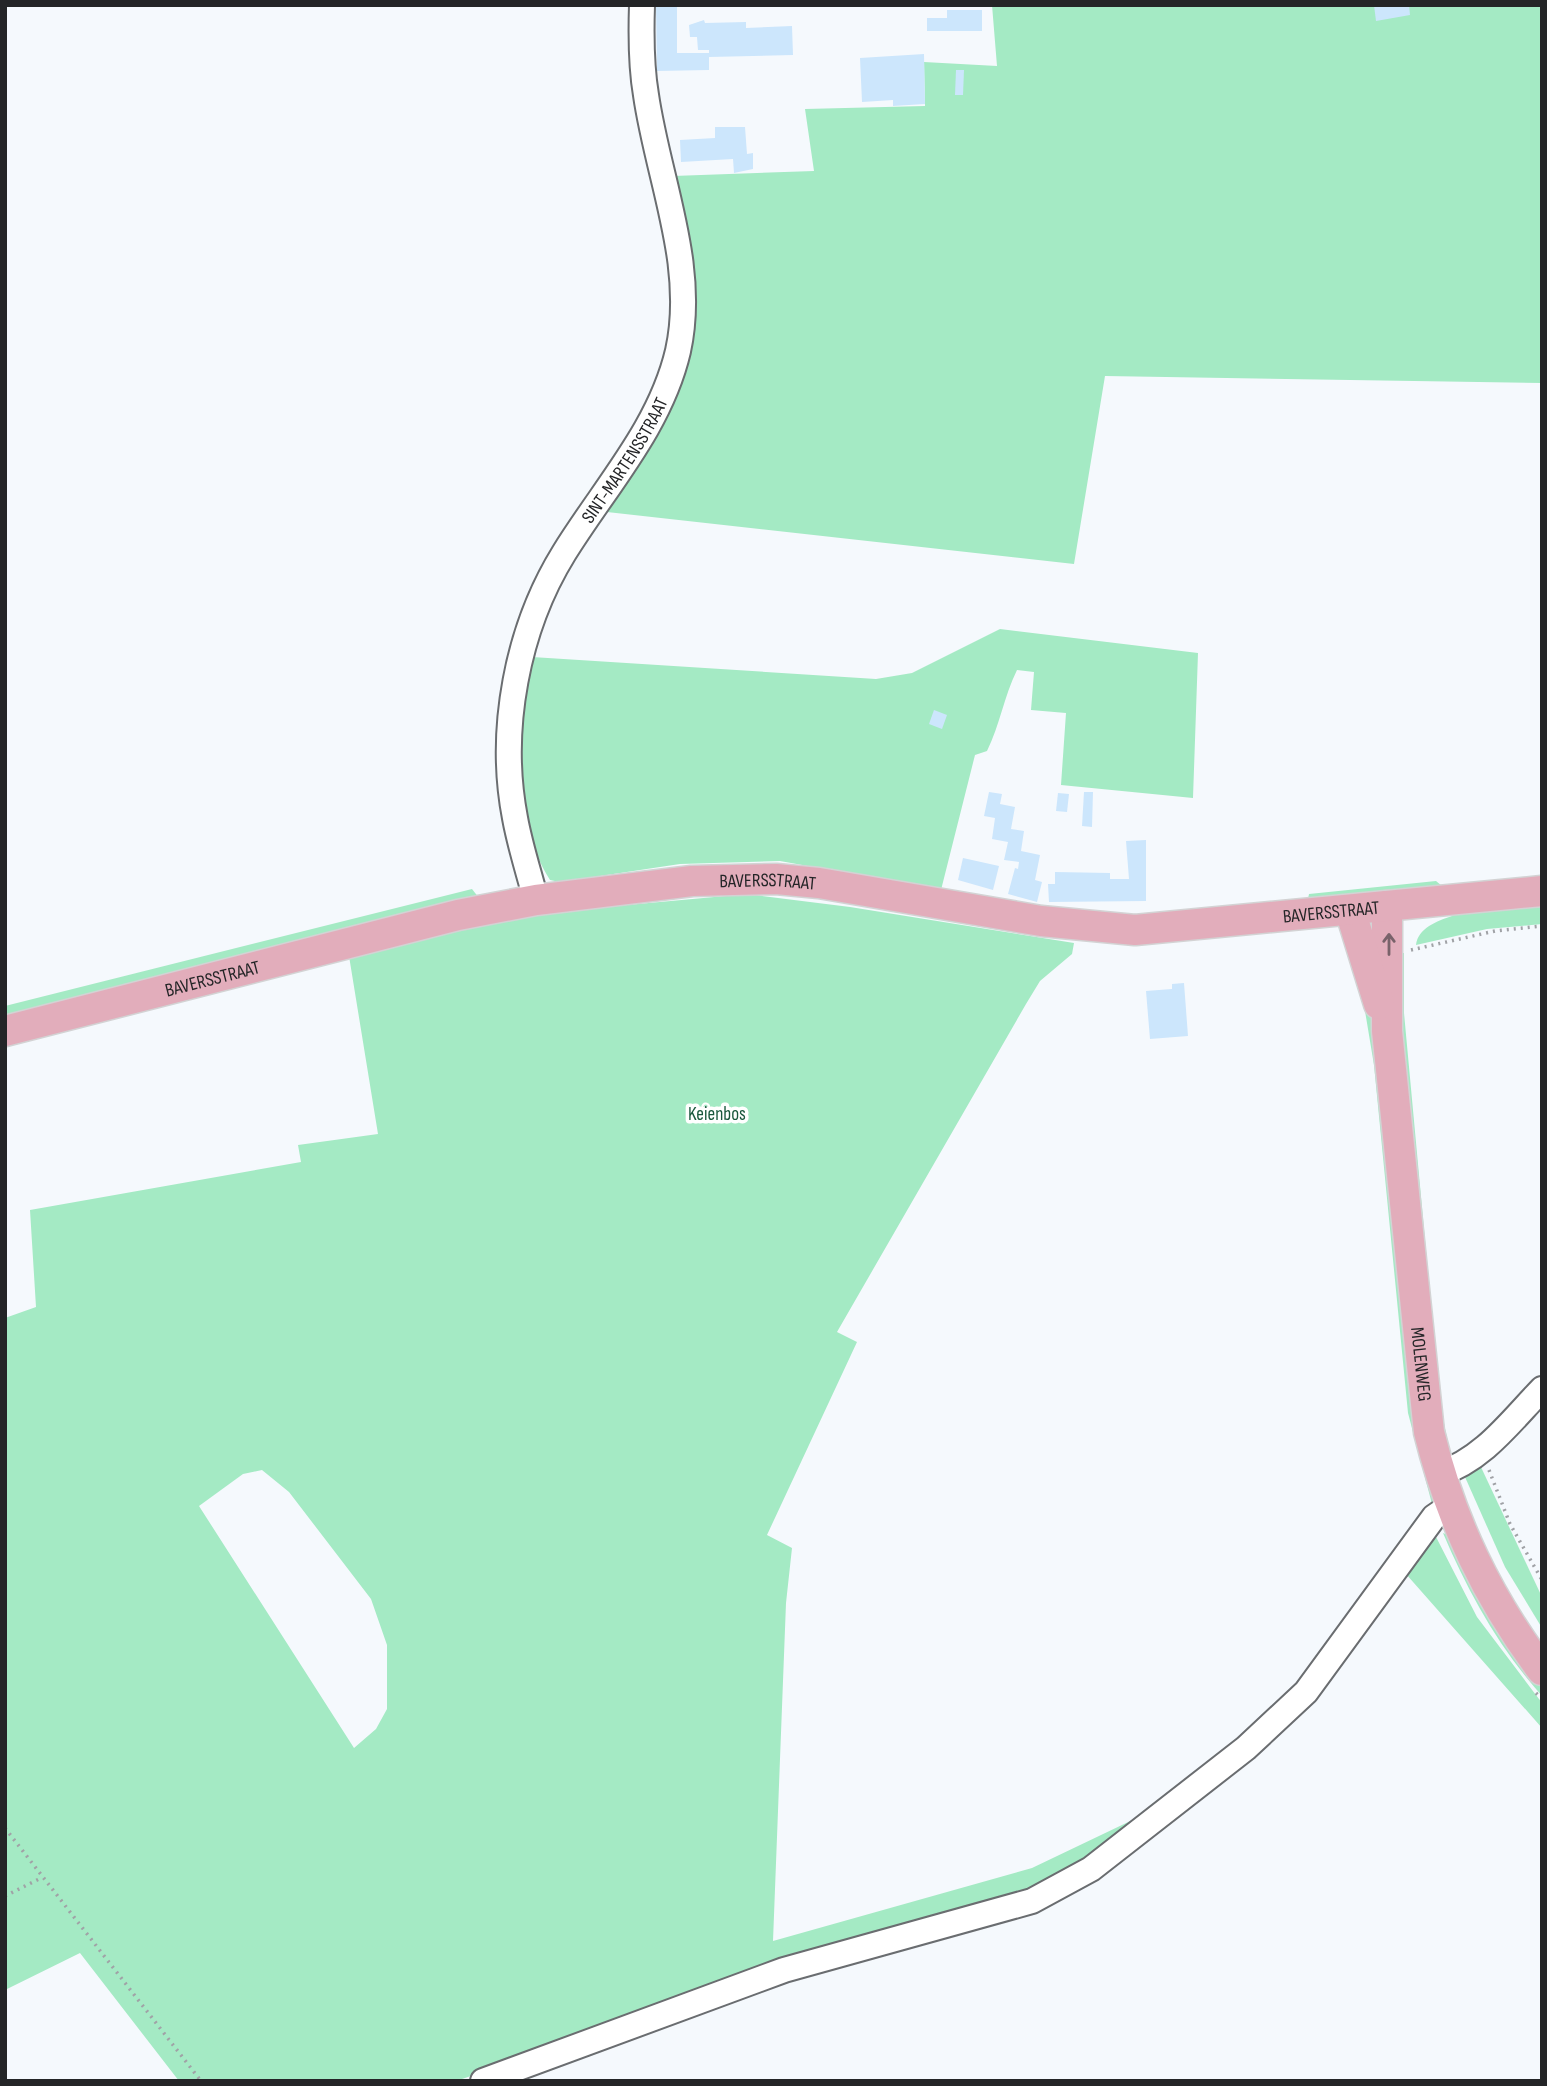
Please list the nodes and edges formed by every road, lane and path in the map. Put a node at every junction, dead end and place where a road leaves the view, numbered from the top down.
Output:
1 (642, 5) edge
2 (1542, 891) edge
3 (536, 900) junction
4 (1387, 906) junction
5 (1350, 910) junction
6 (1542, 926) edge
7 (1406, 951) dead end
8 (5, 1031) edge
9 (1387, 1031) junction
10 (1542, 1389) edge
11 (1483, 1451) junction
12 (1439, 1474) junction
13 (1450, 1507) junction
14 (1542, 1580) edge
15 (1542, 1670) edge
16 (5, 1828) edge
17 (41, 1878) junction
18 (5, 1896) edge
19 (201, 2081) edge
20 (483, 2081) edge

1 - 3 street, SINT-MARTENSSTRAAT
2 - 4 main road, BAVERSSTRAAT
3 - 5 main road, BAVERSSTRAAT
3 - 8 main road, BAVERSSTRAAT
4 - 5 main road, BAVERSSTRAAT
9 -> 4 main road, MOLENWEG
5 - 9 main road, MOLENWEG
6 - 7 path
9 - 12 main road, MOLENWEG
10 - 11 street
11 - 12 street
11 - 14 path
12 - 13 main road, MOLENWEG
13 - 15 main road, MOLENWEG
13 - 20 street
16 - 17 path
17 - 18 path
17 - 19 path

